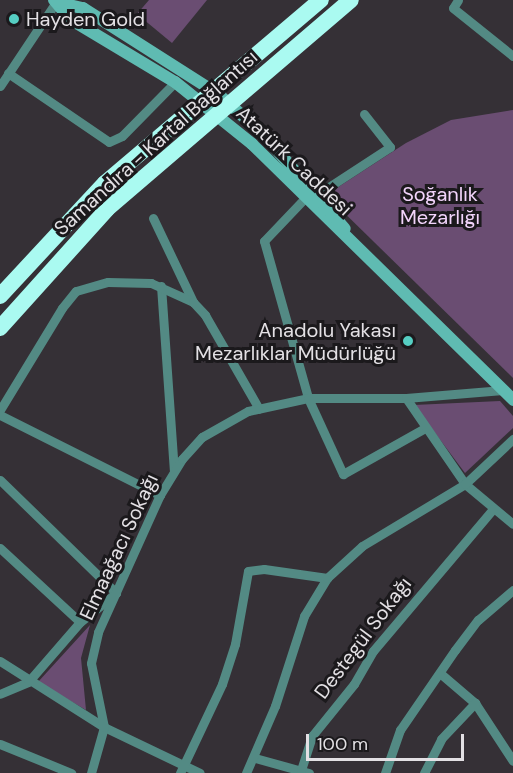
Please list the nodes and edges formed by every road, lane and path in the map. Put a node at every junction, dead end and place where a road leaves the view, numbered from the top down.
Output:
1 (321, 0) edge
2 (351, 0) edge
3 (55, 1) edge
4 (455, 4) edge
5 (513, 56) edge
6 (8, 73) junction
7 (175, 82) junction
8 (0, 86) edge
9 (364, 114) dead end
10 (318, 194) junction
11 (304, 199) junction
12 (153, 218) dead end
13 (354, 243) junction
14 (161, 286) junction
15 (0, 296) edge
16 (193, 302) junction
17 (0, 328) edge
18 (504, 390) junction
19 (308, 398) junction
20 (406, 398) junction
21 (513, 400) edge
22 (259, 409) junction
23 (0, 413) edge
24 (425, 428) junction
25 (513, 439) edge
26 (174, 471) junction
27 (0, 480) edge
28 (465, 484) junction
29 (160, 495) junction
30 (493, 509) junction
31 (513, 524) edge
32 (0, 548) edge
33 (327, 578) junction
34 (513, 590) edge
35 (116, 593) junction
36 (80, 622) junction
37 (0, 661) edge
38 (441, 674) junction
39 (28, 682) junction
40 (0, 694) edge
41 (475, 703) junction
42 (104, 727) junction
43 (0, 744) edge
44 (255, 759) junction
45 (513, 761) edge
46 (182, 770) edge
47 (305, 772) edge
48 (71, 773) edge
49 (92, 773) edge
50 (200, 773) edge
51 (246, 773) edge
52 (386, 773) edge
53 (424, 773) edge

1 - 15 highway, Samandıra - Kartal Bağlantısı
2 - 17 highway, Samandıra - Kartal Bağlantısı
3 - 6 street
3 - 7 street, Atatürk Caddesi
3 - 10 street, Atatürk Caddesi
4 - 5 street
6 - 7 street
6 - 8 street
7 - 11 street, Atatürk Caddesi
9 - 10 street
10 - 13 street, Atatürk Caddesi
11 - 13 street, Atatürk Caddesi
11 - 19 street
12 - 16 street
13 - 18 street, Atatürk Caddesi
14 - 16 street
14 - 23 street
14 - 26 street
16 - 22 street
18 - 20 street, Elmaağacı Sokağı
18 - 21 street, Atatürk Caddesi
19 - 20 street, Elmaağacı Sokağı
19 - 22 street, Elmaağacı Sokağı
19 - 24 street
20 - 24 street
22 - 26 street, Elmaağacı Sokağı
23 - 29 street
24 - 28 street
25 - 28 street
26 - 29 street, Elmaağacı Sokağı
27 - 35 street
28 - 30 street
28 - 33 street
29 - 35 street, Elmaağacı Sokağı
30 - 31 street
30 - 47 street, Destegül Sokağı
32 - 36 street
33 - 44 street
33 - 46 street
34 - 38 street
35 - 36 street
35 - 42 street, Elmaağacı Sokağı
36 - 39 street
37 - 39 street
38 - 41 street
38 - 52 street
39 - 40 street
39 - 42 street
41 - 45 street
41 - 53 street
42 - 46 street
42 - 49 street, Elmaağacı Sokağı
43 - 48 street
44 - 47 street
44 - 51 street
46 - 50 street

